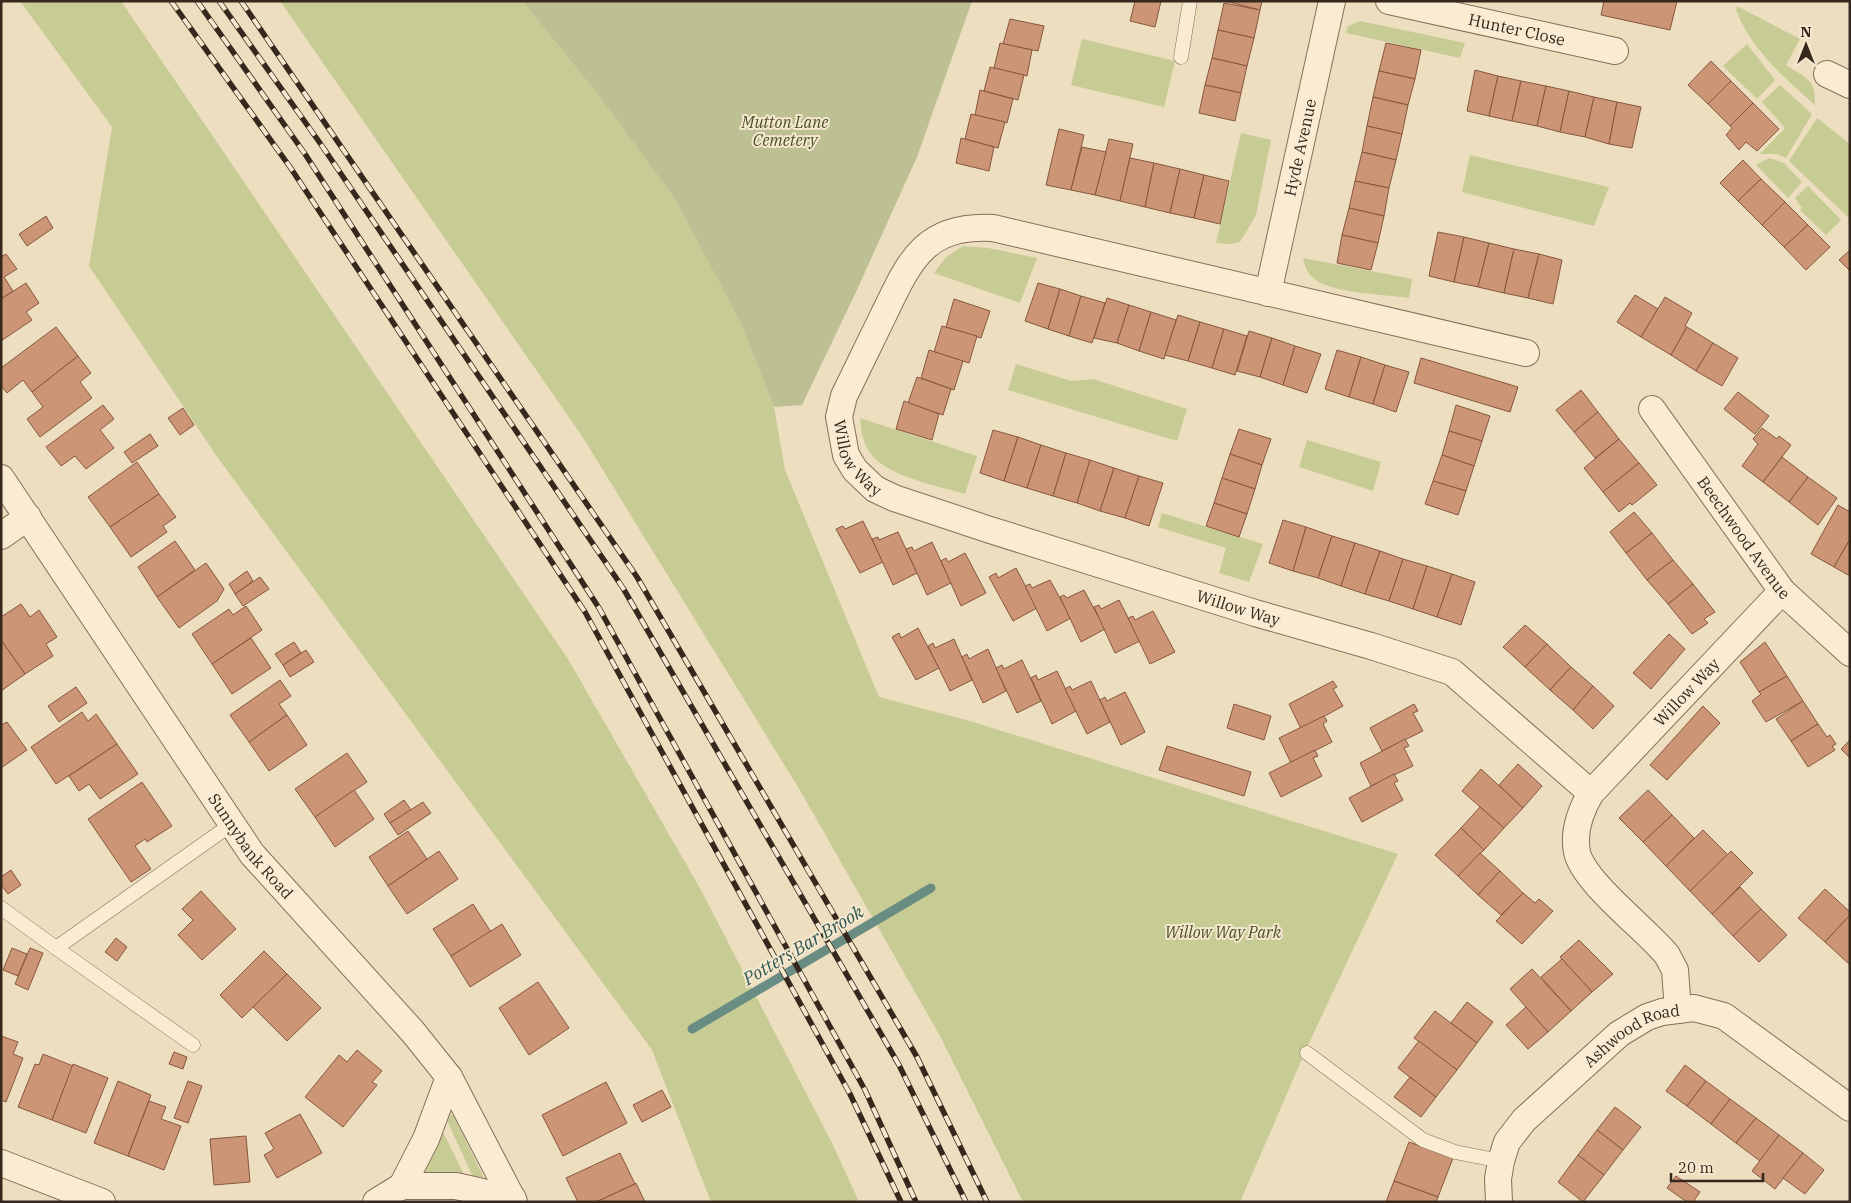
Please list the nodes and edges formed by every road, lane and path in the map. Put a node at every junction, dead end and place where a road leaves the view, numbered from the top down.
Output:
1 (1190, 1) edge
2 (1332, 1) edge
3 (1389, 1) edge
4 (1615, 52) dead end
5 (1181, 57) dead end
6 (1268, 293) junction
7 (1526, 353) dead end
8 (1652, 408) dead end
9 (1, 478) edge
10 (28, 517) junction
11 (1, 536) edge
12 (1782, 591) junction
13 (1850, 653) edge
14 (1591, 793) junction
15 (232, 824) junction
16 (1, 908) edge
17 (56, 948) junction
18 (1678, 1010) junction
19 (193, 1045) dead end
20 (1307, 1052) dead end
21 (449, 1077) junction
22 (1850, 1108) edge
23 (1501, 1161) junction
24 (1, 1163) edge
25 (402, 1186) junction
26 (514, 1200) edge
27 (102, 1202) edge
28 (376, 1202) edge
29 (1499, 1202) edge

1 - 5 lane
2 - 6 street, Hyde Avenue
3 - 4 street, Hunter Close
6 - 7 street, Willow Way
6 - 14 street, Willow Way
8 - 12 street, Beechwood Avenue
9 - 10 street, Sunnybank Road
10 - 11 street
10 - 15 street, Sunnybank Road
12 - 13 street, Beechwood Avenue
12 - 14 street, Willow Way
14 - 18 street, Willow Way
15 - 17 lane
15 - 21 street, Sunnybank Road
16 - 17 lane
17 - 19 lane
18 - 22 street, Ashwood Road
18 - 23 street, Ashwood Road
20 - 23 lane
21 - 25 street
21 - 26 street, Sunnybank Road
23 - 29 street, Ashwood Road
24 - 27 street
25 - 26 street
25 - 28 street

